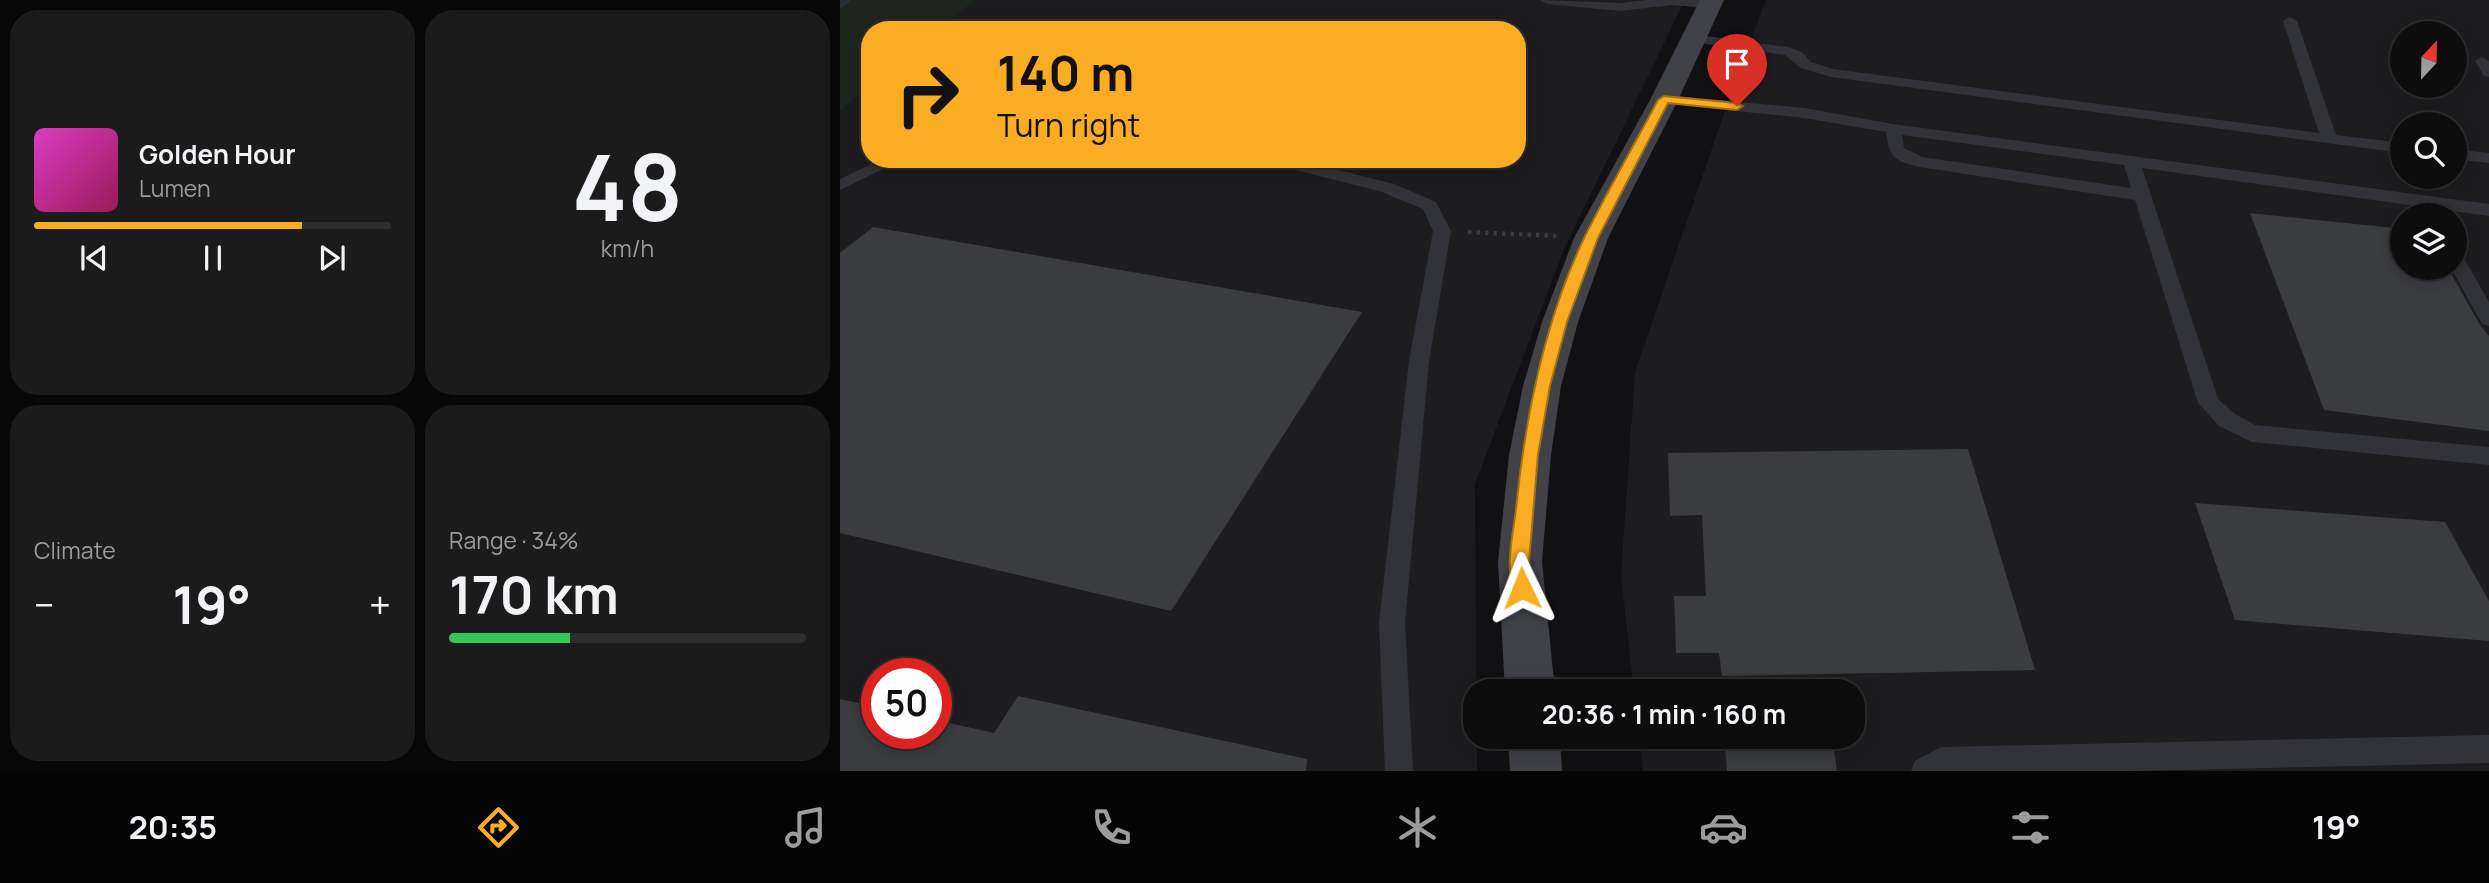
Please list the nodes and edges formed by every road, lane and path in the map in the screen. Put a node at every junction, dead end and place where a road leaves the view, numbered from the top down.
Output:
1 (1547, 0) edge
2 (1711, 2) edge
3 (1622, 4) edge
4 (2290, 21) dead end
5 (1692, 38) junction
6 (1664, 100) junction
7 (1893, 129) junction
8 (2329, 139) junction
9 (2390, 146) edge
10 (2467, 155) edge
11 (2489, 158) edge
12 (2131, 161) junction
13 (876, 168) edge
14 (1309, 168) edge
15 (840, 185) edge
16 (2140, 195) junction
17 (2395, 203) edge
18 (2467, 209) edge
19 (2489, 210) edge
20 (1442, 231) junction
21 (1591, 238) junction
22 (2467, 280) edge
23 (2489, 319) edge
24 (2489, 456) edge
25 (1529, 679) edge
26 (1535, 749) edge
27 (2489, 749) edge
28 (2097, 764) edge
29 (1399, 771) edge
30 (1536, 771) edge
31 (1925, 771) edge

1 - 3 lane
2 - 3 lane
2 - 5 main road
4 - 8 lane
5 - 6 main road
5 - 8 lane
6 - 7 lane
6 - 21 main road
7 - 12 lane
7 - 16 lane
8 - 9 lane
10 - 11 lane
12 - 16 lane
12 - 17 lane
13 - 15 lane
14 - 20 lane
16 - 24 lane
18 - 19 lane
20 - 21 path
20 - 29 lane
21 - 25 main road
22 - 23 lane
26 - 30 main road
27 - 28 lane
28 - 31 lane

